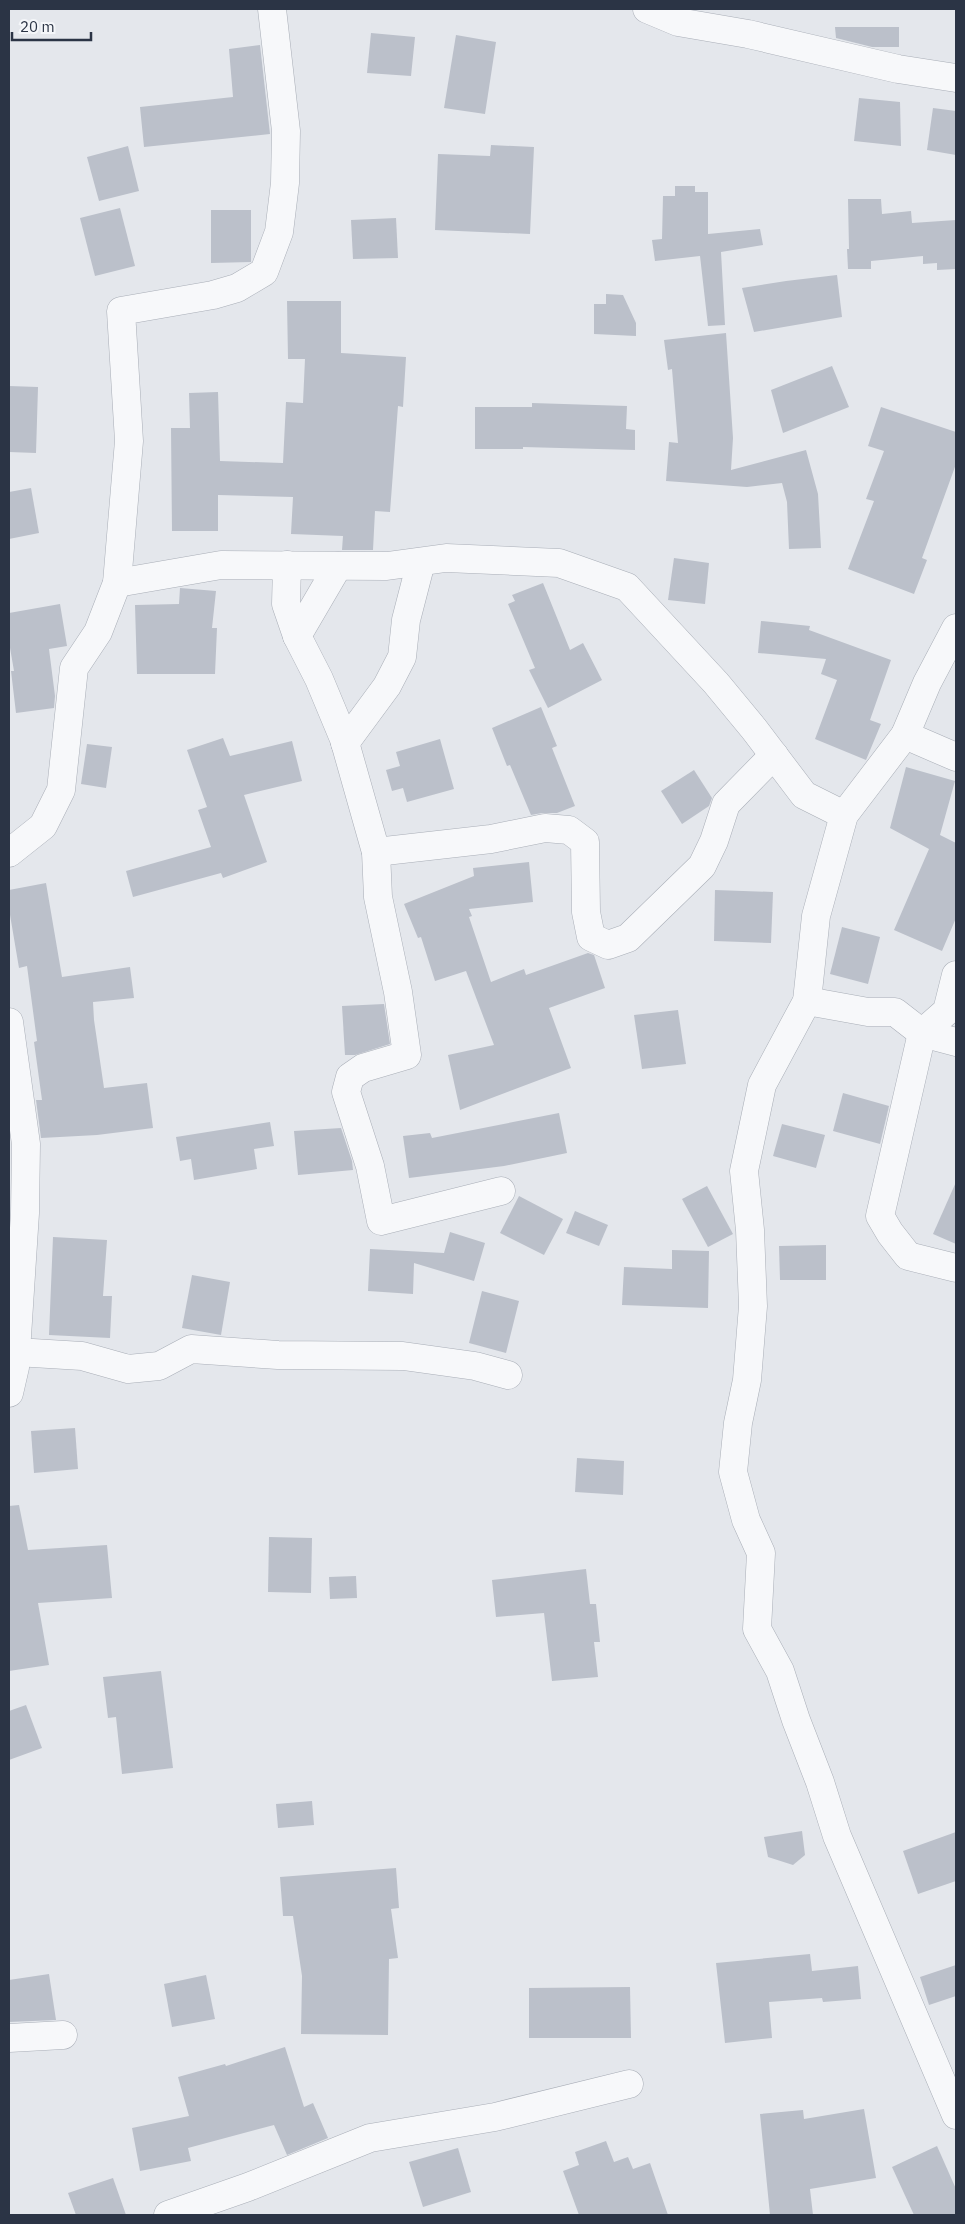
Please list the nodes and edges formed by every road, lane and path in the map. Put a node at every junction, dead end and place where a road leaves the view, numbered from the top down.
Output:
1 (272, 9) edge
2 (656, 11) edge
3 (956, 78) edge
4 (421, 562) junction
5 (288, 565) junction
6 (338, 566) junction
7 (117, 583) junction
8 (956, 628) edge
9 (297, 636) junction
10 (904, 735) junction
11 (344, 743) junction
12 (774, 755) junction
13 (956, 756) edge
14 (844, 815) junction
15 (376, 852) junction
16 (9, 853) edge
17 (956, 975) edge
18 (807, 1001) junction
19 (9, 1022) edge
20 (922, 1033) junction
21 (956, 1042) edge
22 (501, 1191) dead end
23 (956, 1268) edge
24 (16, 1352) junction
25 (508, 1376) dead end
26 (9, 1393) edge
27 (63, 2035) dead end
28 (9, 2038) edge
29 (629, 2084) dead end
30 (956, 2115) edge
31 (168, 2215) edge

1 - 7 street
2 - 3 street
4 - 6 street
4 - 11 street
4 - 12 street
5 - 6 street
5 - 7 street
5 - 9 street
6 - 9 street
7 - 16 street
8 - 10 street
9 - 11 street
10 - 13 street
10 - 14 street
11 - 15 street
12 - 14 street
12 - 15 street
14 - 18 street
15 - 22 street
17 - 20 street
18 - 20 street
18 - 30 street
19 - 24 street
20 - 21 street
20 - 23 street
24 - 25 street
24 - 26 street
27 - 28 street
29 - 31 street

